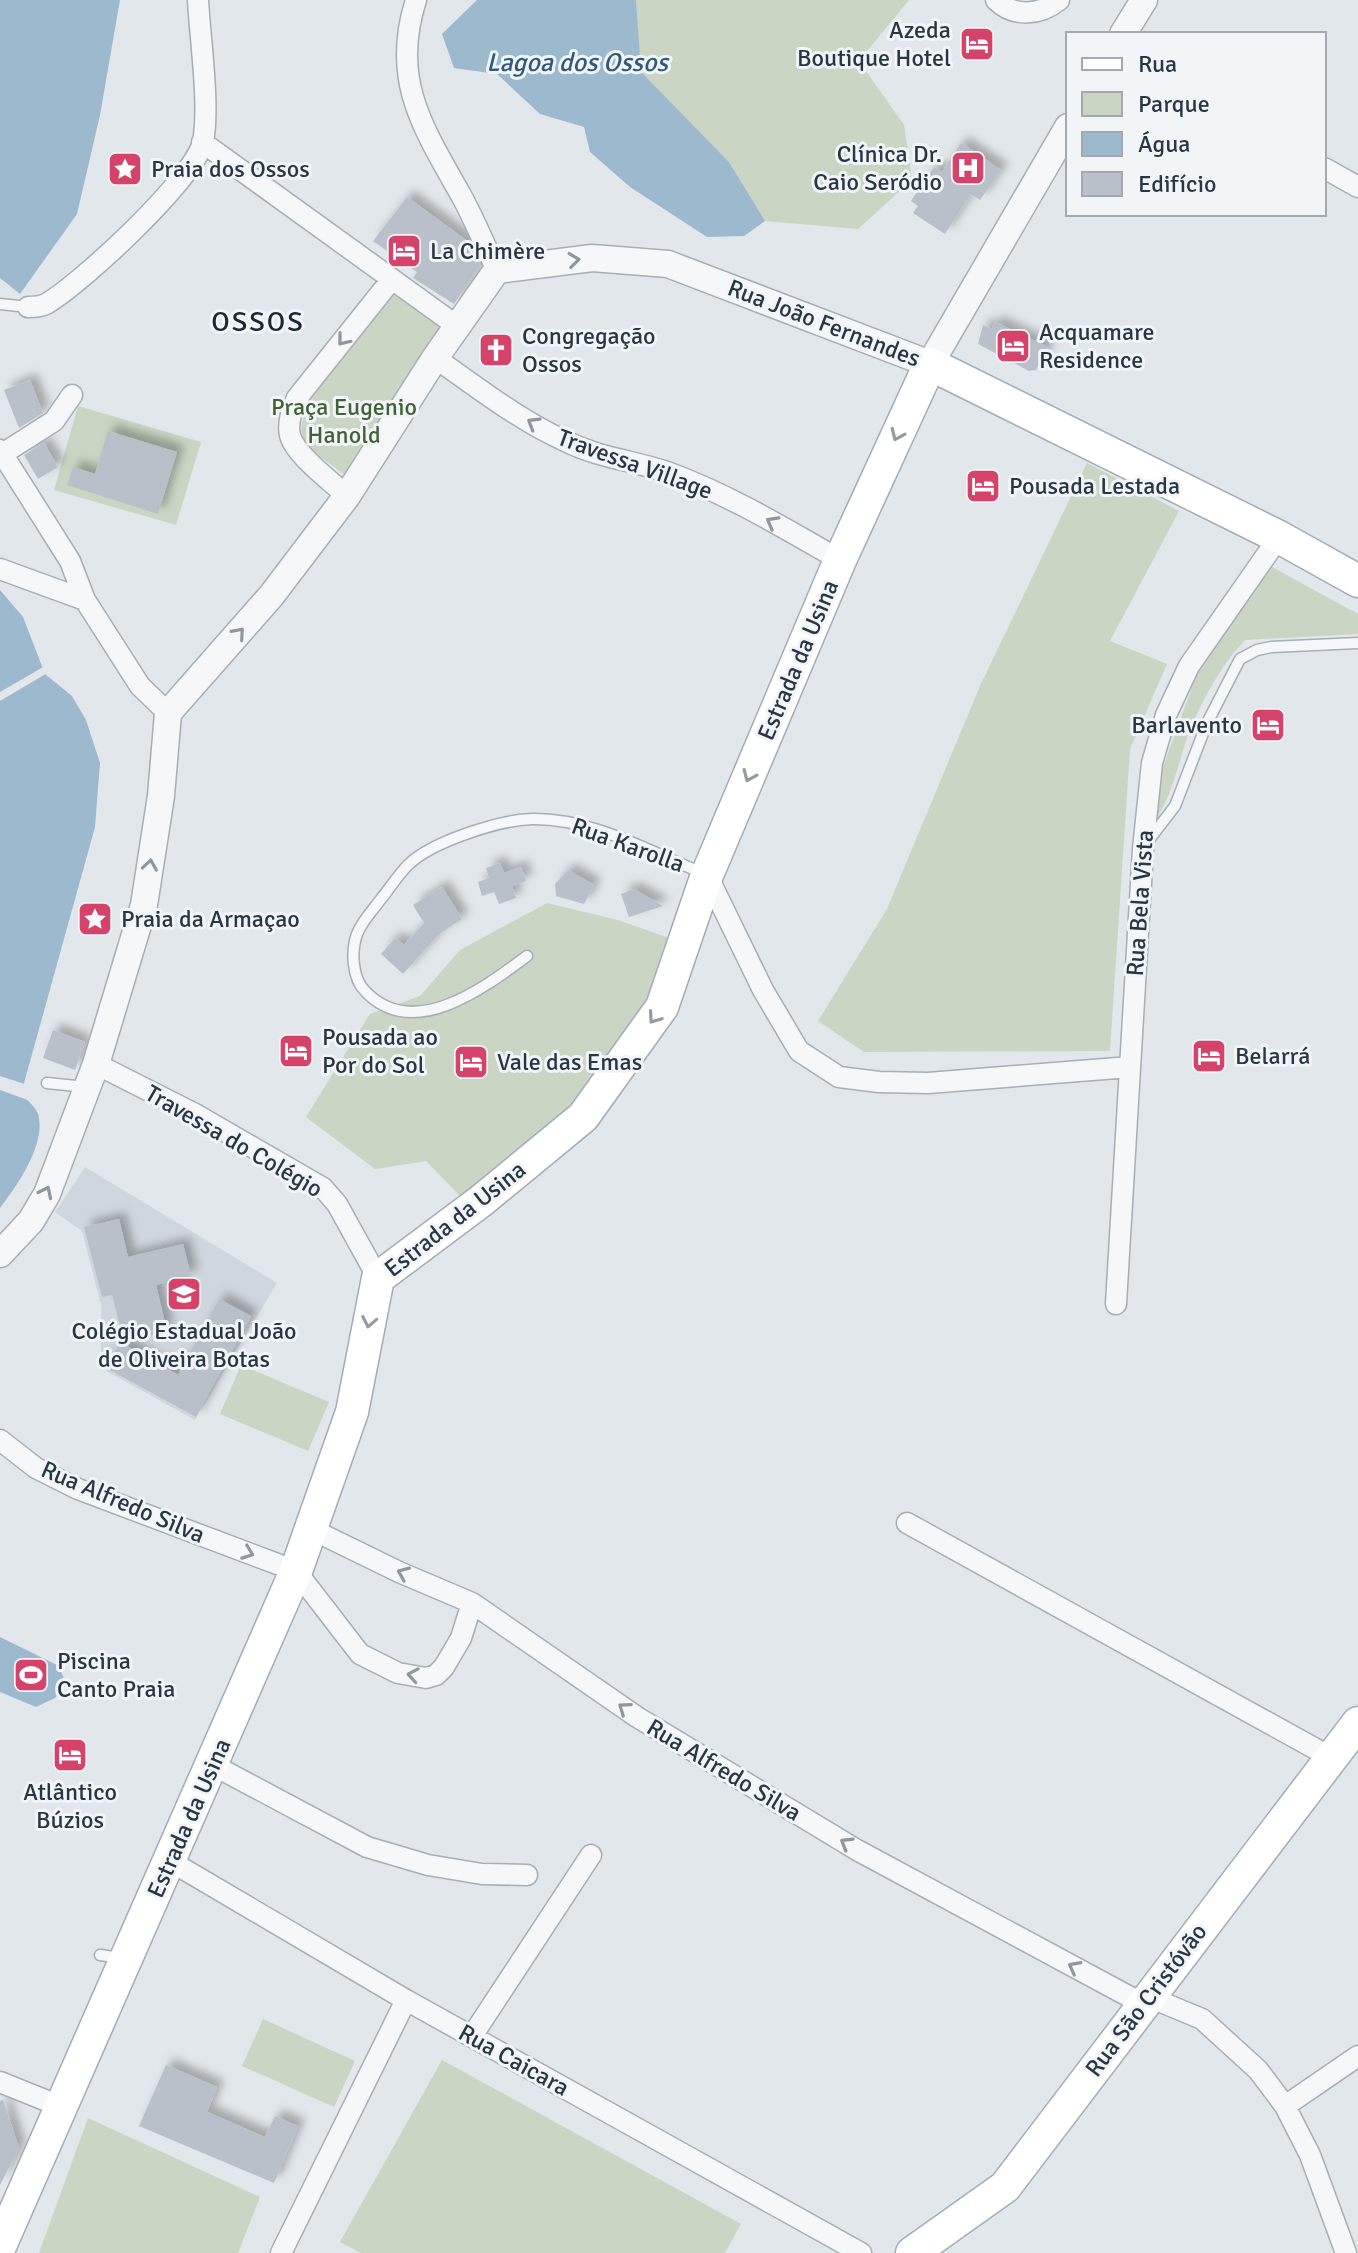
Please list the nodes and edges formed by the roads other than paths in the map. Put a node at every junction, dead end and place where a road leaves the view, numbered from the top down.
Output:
1 (198, 0) edge
2 (416, 0) edge
3 (996, 0) edge
4 (1059, 0) edge
5 (1144, 0) edge
6 (1124, 32) edge
7 (1066, 130) edge
8 (202, 142) junction
9 (1326, 169) edge
10 (1358, 187) edge
11 (497, 270) junction
12 (392, 279) junction
13 (0, 304) edge
14 (36, 306) joint
15 (457, 326) junction
16 (435, 358) junction
17 (930, 364) junction
18 (72, 395) dead end
19 (1, 452) edge
20 (347, 496) junction
21 (1279, 537) junction
22 (840, 560) junction
23 (0, 569) edge
24 (1358, 581) edge
25 (85, 600) junction
26 (1358, 643) edge
27 (168, 713) junction
28 (1143, 849) junction
29 (707, 875) junction
30 (527, 956) dead end
31 (1130, 1067) junction
32 (92, 1076) junction
33 (47, 1083) dead end
34 (0, 1254) edge
35 (378, 1278) junction
36 (1116, 1304) dead end
37 (0, 1440) edge
38 (907, 1523) dead end
39 (311, 1529) junction
40 (296, 1571) junction
41 (472, 1603) junction
42 (1358, 1723) edge
43 (1332, 1758) junction
44 (213, 1765) junction
45 (591, 1855) dead end
46 (170, 1861) junction
47 (527, 1875) dead end
48 (406, 2000) junction
49 (1146, 2001) junction
50 (472, 2036) junction
51 (1358, 2056) edge
52 (0, 2082) edge
53 (1285, 2106) junction
54 (62, 2107) junction
55 (0, 2246) edge
56 (281, 2253) edge
57 (861, 2253) edge
58 (912, 2253) edge
59 (1346, 2253) edge

1 - 8 street
2 - 11 street
3 - 4 street
5 - 6 street
7 - 17 street, Rua João Fernandes
8 - 12 street
8 - 14 street
9 - 10 street
11 - 15 street
11 -> 17 street, Rua João Fernandes
12 - 15 street
12 -> 20 street
13 - 14 lane
15 - 16 street
16 - 20 street
22 -> 16 street, Travessa Village
17 - 21 main road
17 -> 22 main road, Estrada da Usina
18 - 19 street
19 - 25 street
27 -> 20 street
21 - 24 main road
21 - 28 street, Rua Bela Vista
22 -> 29 main road, Estrada da Usina
23 - 25 street
25 - 27 street
26 - 28 lane
32 -> 27 street
28 - 31 street, Rua Bela Vista
29 - 30 lane, Rua Karolla
29 - 31 street
29 -> 35 main road, Estrada da Usina
31 - 36 street, Rua Bela Vista
32 - 33 lane
34 -> 32 street
32 - 35 street, Travessa do Colégio
35 -> 39 main road, Estrada da Usina
37 -> 40 street, Rua Alfredo Silva
38 - 43 street
39 - 40 main road, Estrada da Usina
41 -> 39 street, Rua Alfredo Silva
41 -> 40 street
40 - 44 main road, Estrada da Usina
49 -> 41 street, Rua Alfredo Silva
42 - 43 main road, Rua São Cristóvão
43 - 49 main road, Rua São Cristóvão
44 - 46 main road, Estrada da Usina
44 - 47 street
45 - 50 street
46 - 48 street, Rua Caicara
46 - 54 main road, Estrada da Usina
48 - 50 street, Rua Caicara
48 - 56 street
49 - 53 street, Rua Alfredo Silva
49 - 58 main road, Rua São Cristóvão
50 - 57 street, Rua Caicara
51 - 53 street
52 - 54 street
53 - 59 street, Rua Alfredo Silva
54 - 55 main road, Estrada da Usina

